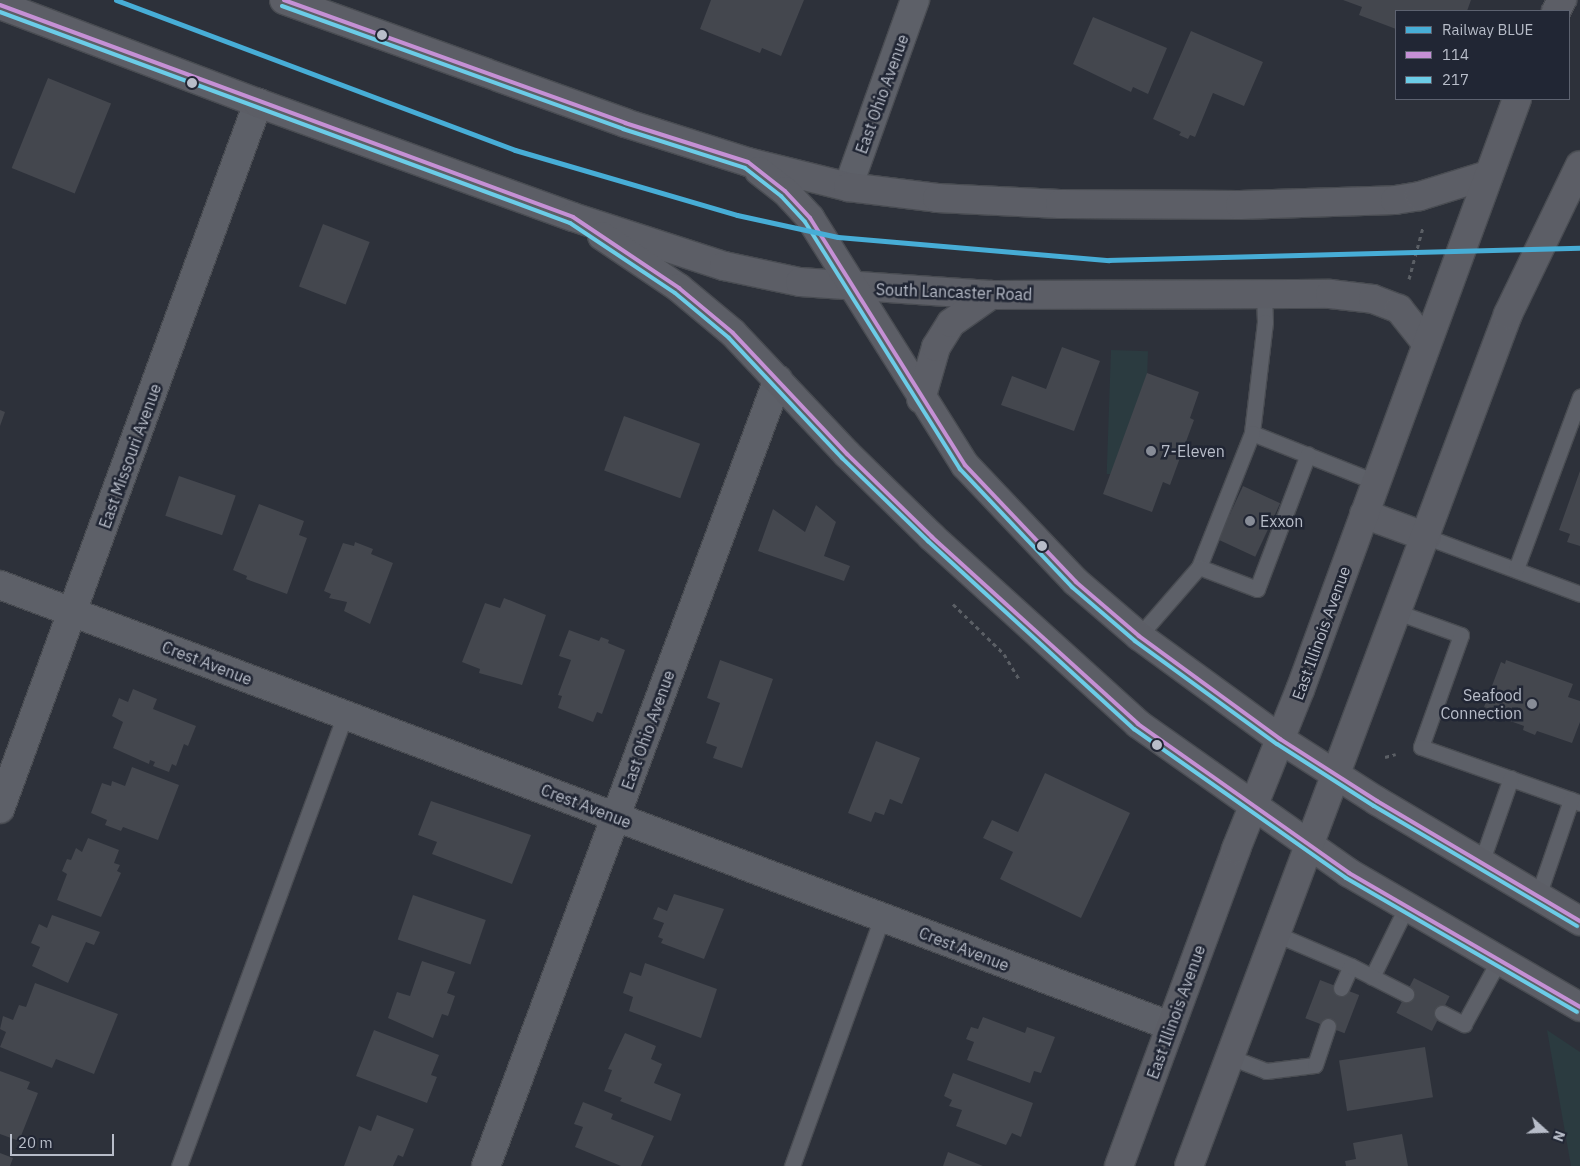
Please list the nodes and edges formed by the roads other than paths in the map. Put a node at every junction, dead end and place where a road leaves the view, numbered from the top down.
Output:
1 (915, 0) edge
2 (290, 1) edge
3 (0, 4) edge
4 (1517, 100) edge
5 (258, 103) junction
6 (748, 162) junction
7 (1580, 165) edge
8 (1488, 175) junction
9 (848, 188) junction
10 (574, 217) junction
11 (852, 287) junction
12 (1264, 294) junction
13 (991, 295) junction
14 (1426, 343) junction
15 (778, 379) junction
16 (1580, 397) edge
17 (921, 399) junction
18 (1252, 433) junction
19 (1308, 454) junction
20 (1376, 482) junction
21 (1364, 514) junction
22 (1427, 536) junction
23 (1199, 567) junction
24 (1516, 570) junction
25 (0, 585) edge
26 (1580, 594) edge
27 (74, 612) junction
28 (1398, 612) junction
29 (1140, 636) junction
30 (345, 715) junction
31 (1280, 739) junction
32 (1337, 776) junction
33 (1511, 778) junction
34 (1576, 802) edge
35 (1254, 806) junction
36 (0, 809) edge
37 (615, 817) junction
38 (1308, 845) junction
39 (1481, 863) junction
40 (1538, 896) junction
41 (1407, 906) junction
42 (882, 918) junction
43 (1580, 921) edge
44 (1276, 934) junction
45 (1499, 960) junction
46 (1350, 966) junction
47 (1372, 977) junction
48 (1341, 988) dead end
49 (1406, 994) dead end
50 (1580, 1007) edge
51 (1442, 1013) dead end
52 (1171, 1026) junction
53 (1328, 1026) dead end
54 (1230, 1057) junction
55 (179, 1166) edge
56 (486, 1166) edge
57 (792, 1166) edge
58 (1119, 1166) edge
59 (1189, 1166) edge

1 - 9 street, East Ohio Avenue
2 - 6 main road
3 - 5 main road, South Lancaster Road
4 - 8 main road, East Illinois Avenue
5 - 10 main road, South Lancaster Road
5 - 27 street, East Missouri Avenue
6 - 9 main road
6 - 11 main road
7 - 22 main road
8 - 9 main road
8 - 14 main road, East Illinois Avenue
10 - 11 main road, South Lancaster Road
10 - 15 main road
11 - 13 main road, South Lancaster Road
11 - 17 main road
12 - 13 main road, South Lancaster Road
12 - 14 main road, South Lancaster Road
12 - 18 lane
13 - 17 main road
14 - 20 main road, East Illinois Avenue
15 - 35 main road
15 - 37 street, East Ohio Avenue
16 - 24 lane
17 - 29 main road
18 - 19 lane
18 - 23 lane
19 - 20 lane
19 - 23 lane
20 - 21 main road, East Illinois Avenue
21 - 22 main road
21 - 31 main road, East Illinois Avenue
22 - 24 lane
22 - 28 main road
23 - 29 lane
24 - 26 lane
25 - 27 street, Crest Avenue
27 - 30 street, Crest Avenue
27 - 36 street, East Missouri Avenue
28 - 32 main road
28 - 33 lane
29 - 31 main road
30 - 37 street, Crest Avenue
30 - 55 lane
31 - 32 main road
31 - 35 main road, East Illinois Avenue
32 - 38 main road
32 - 39 main road
33 - 34 lane
33 - 39 lane
34 - 40 lane
35 - 38 main road
35 - 52 main road, East Illinois Avenue
37 - 42 street, Crest Avenue
37 - 56 street, East Ohio Avenue
38 - 41 main road
38 - 44 main road
39 - 40 main road
40 - 43 main road
41 - 45 main road
41 - 47 lane
42 - 52 street, Crest Avenue
42 - 57 lane
44 - 46 lane
44 - 54 main road
45 - 50 main road
45 - 51 lane
46 - 47 lane
46 - 48 lane
47 - 49 lane
52 - 58 main road, East Illinois Avenue
53 - 54 lane
54 - 59 main road

